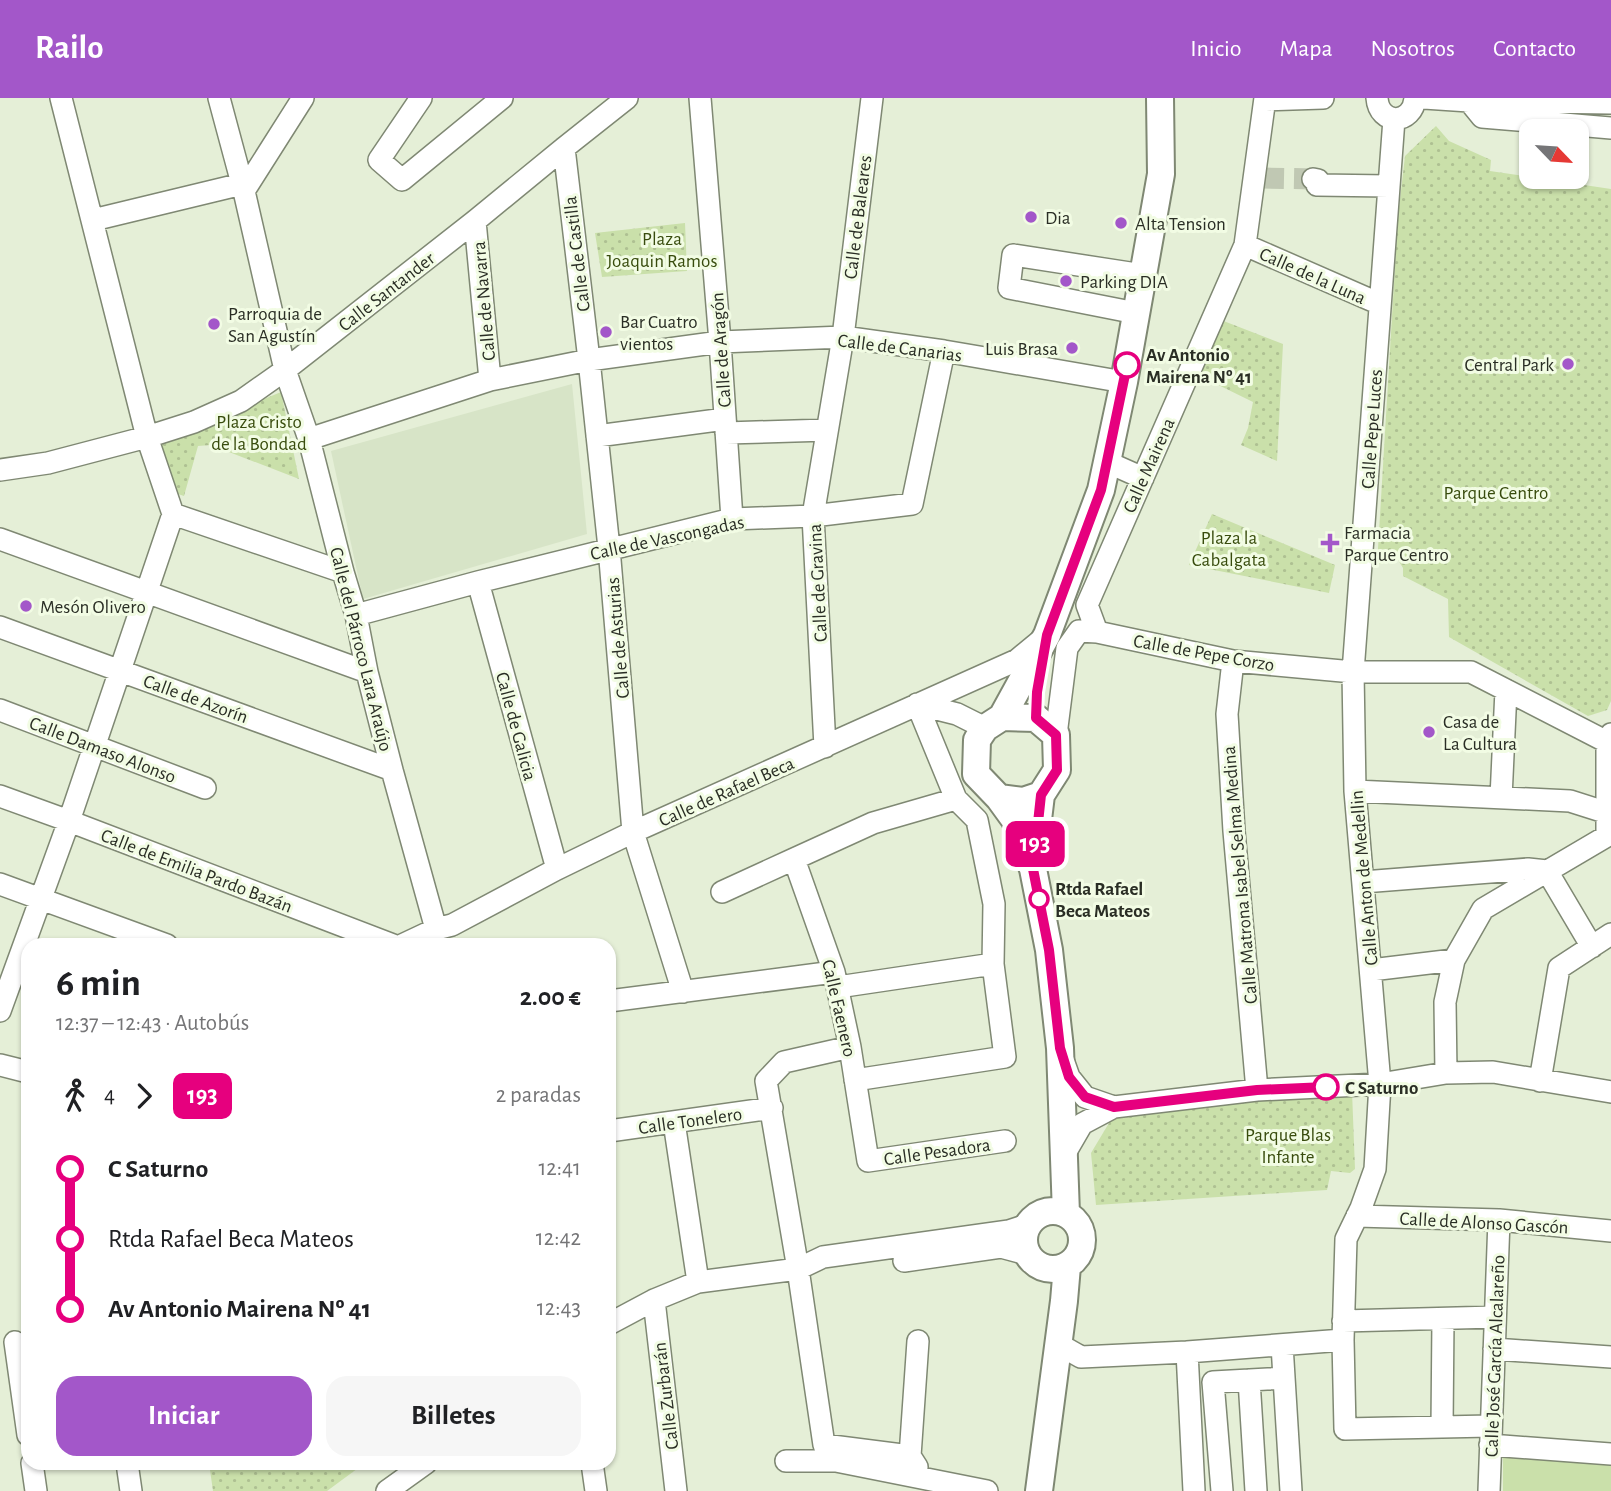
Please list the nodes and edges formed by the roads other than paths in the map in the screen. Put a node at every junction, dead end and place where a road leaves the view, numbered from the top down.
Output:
1 (61, 98) edge
2 (219, 98) edge
3 (303, 98) edge
4 (421, 98) edge
5 (502, 98) edge
6 (627, 98) edge
7 (700, 98) edge
8 (872, 98) edge
9 (1160, 98) edge
10 (1323, 98) edge
11 (1377, 98) edge
12 (1415, 98) edge
13 (1424, 98) edge
14 (1266, 99) edge
15 (1510, 100) edge
16 (1469, 101) junction
17 (1611, 103) edge
18 (1394, 119) junction
19 (1611, 128) edge
20 (564, 148) junction
21 (1315, 182) tunnel mouth
22 (1389, 186) junction
23 (243, 188) junction
24 (93, 220) junction
25 (475, 221) junction
26 (1245, 245) junction
27 (1143, 275) junction
28 (1380, 304) junction
29 (1136, 313) junction
30 (843, 337) junction
31 (720, 342) junction
32 (944, 351) junction
33 (589, 360) junction
34 (285, 370) junction
35 (491, 380) junction
36 (1124, 382) junction
37 (726, 426) junction
38 (827, 430) junction
39 (597, 436) junction
40 (148, 437) junction
41 (309, 439) junction
42 (1107, 463) junction
43 (0, 470) edge
44 (1143, 478) junction
45 (173, 514) junction
46 (813, 516) junction
47 (732, 519) junction
48 (0, 539) edge
49 (610, 548) junction
50 (343, 572) junction
51 (478, 582) junction
52 (146, 593) junction
53 (356, 615) junction
54 (0, 627) edge
55 (1097, 632) junction
56 (1047, 635) junction
57 (1233, 661) junction
58 (120, 671) junction
59 (367, 672) junction
60 (1353, 672) junction
61 (1506, 690) junction
62 (918, 704) junction
63 (0, 710) edge
64 (994, 722) junction
65 (1046, 727) junction
66 (1610, 740) edge
67 (93, 746) junction
68 (825, 747) junction
69 (392, 770) junction
70 (205, 788) dead end
71 (1356, 791) junction
72 (1041, 795) junction
73 (0, 796) edge
74 (1501, 798) junction
75 (956, 799) junction
76 (999, 799) junction
77 (1609, 813) edge
78 (69, 821) junction
79 (633, 832) junction
80 (794, 859) junction
81 (557, 869) junction
82 (1033, 869) junction
83 (1547, 871) junction
84 (1363, 882) junction
85 (0, 884) edge
86 (722, 892) dead end
87 (40, 899) junction
88 (449, 933) edge
89 (1611, 934) edge
90 (25, 938) edge
91 (148, 938) edge
92 (375, 938) edge
93 (429, 938) edge
94 (1592, 947) junction
95 (21, 948) edge
96 (1454, 960) junction
97 (993, 964) junction
98 (1371, 971) junction
99 (10, 976) edge
100 (836, 979) junction
101 (682, 992) junction
102 (616, 1000) edge
103 (0, 1011) edge
104 (850, 1047) junction
105 (1060, 1048) junction
106 (0, 1065) edge
107 (21, 1070) edge
108 (1446, 1073) junction
109 (855, 1080) junction
110 (1540, 1081) junction
111 (1380, 1084) junction
112 (1257, 1090) junction
113 (1611, 1091) edge
114 (1114, 1107) junction
115 (772, 1108) junction
116 (1062, 1117) junction
117 (674, 1122) junction
118 (616, 1129) edge
119 (1005, 1141) dead end
120 (1065, 1155) junction
121 (868, 1161) joint
122 (1066, 1214) junction
123 (1357, 1216) junction
124 (1032, 1220) junction
125 (1499, 1220) junction
126 (1611, 1231) edge
127 (1033, 1260) junction
128 (1067, 1266) junction
129 (798, 1269) junction
130 (698, 1282) junction
131 (654, 1300) junction
132 (1495, 1317) junction
133 (1443, 1319) junction
134 (616, 1320) edge
135 (1343, 1331) junction
136 (918, 1341) dead end
137 (14, 1342) edge
138 (1058, 1344) junction
139 (1282, 1345) junction
140 (1494, 1349) junction
141 (1188, 1352) junction
142 (1611, 1357) edge
143 (1284, 1378) junction
144 (1248, 1380) junction
145 (21, 1388) edge
146 (1442, 1427) junction
147 (1490, 1435) junction
148 (1611, 1454) edge
149 (910, 1456) junction
150 (786, 1461) dead end
151 (33, 1470) edge
152 (128, 1470) edge
153 (417, 1470) edge
154 (593, 1470) edge
155 (923, 1478) junction
156 (890, 1481) edge
157 (36, 1491) edge
158 (131, 1491) edge
159 (387, 1491) edge
160 (596, 1491) edge
161 (676, 1491) edge
162 (987, 1491) edge
163 (1039, 1491) edge
164 (1194, 1491) edge
165 (1222, 1491) edge
166 (1256, 1491) edge
167 (1291, 1491) edge
168 (1489, 1491) edge

1 - 24 street
2 - 23 street, Calle del Párroco Lara Araújo
3 - 23 street
4 - 5 street
6 - 20 street, Calle Santander
7 - 31 street, Calle de Aragón
8 - 30 street, Calle de Baleares
9 - 27 main road
10 - 14 street
11 - 18 street
12 - 18 street
13 - 16 street
14 - 26 street, Calle Mairena
15 - 16 street
15 - 17 street
16 - 19 street
18 - 22 street, Calle Pepe Luces
20 - 25 street, Calle Santander
20 - 33 street, Calle de Castilla
21 - 22 street
22 - 28 street, Calle Pepe Luces
23 - 24 street
23 - 34 street, Calle del Párroco Lara Araújo
24 - 40 street
25 - 34 street, Calle Santander
25 - 35 street, Calle de Navarra
26 - 28 street, Calle de la Luna
26 - 44 street, Calle Mairena
27 - 29 main road
27 - 29 street
28 - 60 street, Calle Pepe Luces
29 - 36 main road
30 - 31 street, Calle de Canarias
30 - 32 street, Calle de Canarias
30 - 38 street, Calle de Gravina
31 - 33 street, Calle de Canarias
31 - 37 street, Calle de Aragón
32 - 36 street, Calle de Canarias
32 - 46 street, Calle de Vascongadas
33 - 35 street, Calle de Canarias
33 - 39 street, Calle de Asturias
34 - 40 street, Calle Santander
34 - 41 street, Calle del Párroco Lara Araújo
35 - 41 street, Calle de Canarias
36 - 42 main road
37 - 38 street
37 - 39 street
37 - 47 street, Calle de Aragón
38 - 46 street, Calle de Gravina
39 - 49 street, Calle de Asturias
40 - 43 street, Calle Santander
40 - 45 street
41 - 50 street, Calle del Párroco Lara Araújo
42 - 44 street
42 - 56 main road
44 - 55 street, Calle Mairena
45 - 50 street
45 - 52 street
46 - 47 street, Calle de Vascongadas
46 - 68 street, Calle de Gravina
47 - 49 street, Calle de Vascongadas
48 - 52 street
49 - 51 street, Calle de Vascongadas
49 - 79 street, Calle de Asturias
50 - 53 street, Calle del Párroco Lara Araújo
51 - 53 street, Calle de Vascongadas
51 - 81 street, Calle de Galicia
52 - 58 street
52 - 59 street
53 - 59 street, Calle del Párroco Lara Araújo
54 - 58 street, Calle de Azorín
55 - 57 street, Calle de Pepe Corzo
55 - 65 street
56 - 62 street, Calle de Rafael Beca
56 - 64 main road
56 - 65 main road
57 - 60 street, Calle de Pepe Corzo
57 - 112 street, Calle Matrona Isabel Selma Medina
58 - 67 street
58 - 69 street, Calle de Azorín
59 - 69 street, Calle del Párroco Lara Araújo
60 - 61 street, Calle de Pepe Corzo
60 - 71 street, Calle Anton de Medellin
61 - 66 street, Calle de Pepe Corzo
61 - 74 street
62 - 64 street
62 - 68 street, Calle de Rafael Beca
62 - 75 street
63 - 67 street, Calle Damaso Alonso
64 - 65 main road
64 - 76 main road
65 - 72 main road
66 - 77 street
67 - 70 street, Calle Damaso Alonso
67 - 78 street
68 - 79 street, Calle de Rafael Beca
69 - 88 street, Calle del Párroco Lara Araújo
71 - 74 street
71 - 84 street, Calle Anton de Medellin
72 - 76 main road
72 - 82 main road
73 - 78 street, Calle de Emilia Pardo Bazán
74 - 77 street
75 - 80 street
75 - 97 street
76 - 82 main road
77 - 83 street
78 - 87 street
78 - 92 street, Calle de Emilia Pardo Bazán
79 - 81 street, Calle de Rafael Beca
79 - 101 street, Calle de Asturias
80 - 86 street
80 - 100 street, Calle Faenero
81 - 88 street, Calle de Rafael Beca
82 - 105 main road
83 - 84 street
83 - 94 street
83 - 96 street
84 - 98 street, Calle Anton de Medellin
85 - 87 street
87 - 90 street
87 - 91 street
88 - 93 street, Calle de Rafael Beca
89 - 94 street
94 - 110 street
95 - 99 street
96 - 98 street
96 - 108 street
97 - 100 street
97 - 109 street
98 - 111 street, Calle Anton de Medellin
99 - 103 street
100 - 101 street
100 - 104 street, Calle Faenero
101 - 102 street
104 - 109 street, Calle Faenero
104 - 115 street
105 - 114 street
105 - 116 main road
106 - 107 street
108 - 110 street
108 - 111 street
109 - 121 street, Calle Faenero
110 - 113 street
111 - 112 street
111 - 123 street, Calle Anton de Medellin
112 - 114 street
114 - 120 street
115 - 117 street, Calle Tonelero
115 - 129 street
116 - 120 main road
116 - 124 main road
117 - 118 street, Calle Tonelero
117 - 130 street
119 - 121 street, Calle Pesadora
120 - 122 main road
122 - 124 main road
122 - 128 main road
123 - 125 street, Calle de Alonso Gascón
123 - 135 street, Calle Anton de Medellin
124 - 127 main road
124 - 129 street
125 - 126 street, Calle de Alonso Gascón
125 - 132 street, Calle José García Alcalareño
127 - 128 main road
127 - 129 street
127 - 138 main road
128 - 138 main road
129 - 130 street
129 - 149 street
130 - 131 street
131 - 134 street
131 - 161 street, Calle Zurbarán
132 - 133 street
132 - 140 street, Calle José García Alcalareño
133 - 135 street
133 - 146 street
135 - 139 street
135 - 146 street, Calle Anton de Medellin
136 - 149 street
137 - 145 street
138 - 141 street
138 - 163 main road
139 - 141 street
139 - 143 street
140 - 142 street
140 - 147 street, Calle José García Alcalareño
141 - 164 street
143 - 144 street
143 - 167 street
144 - 165 street
144 - 166 street
146 - 147 street
147 - 148 street
147 - 168 street, Calle José García Alcalareño
149 - 155 street
150 - 156 street
151 - 157 street
152 - 158 street
153 - 159 street
154 - 160 street
155 - 156 street
155 - 162 street

